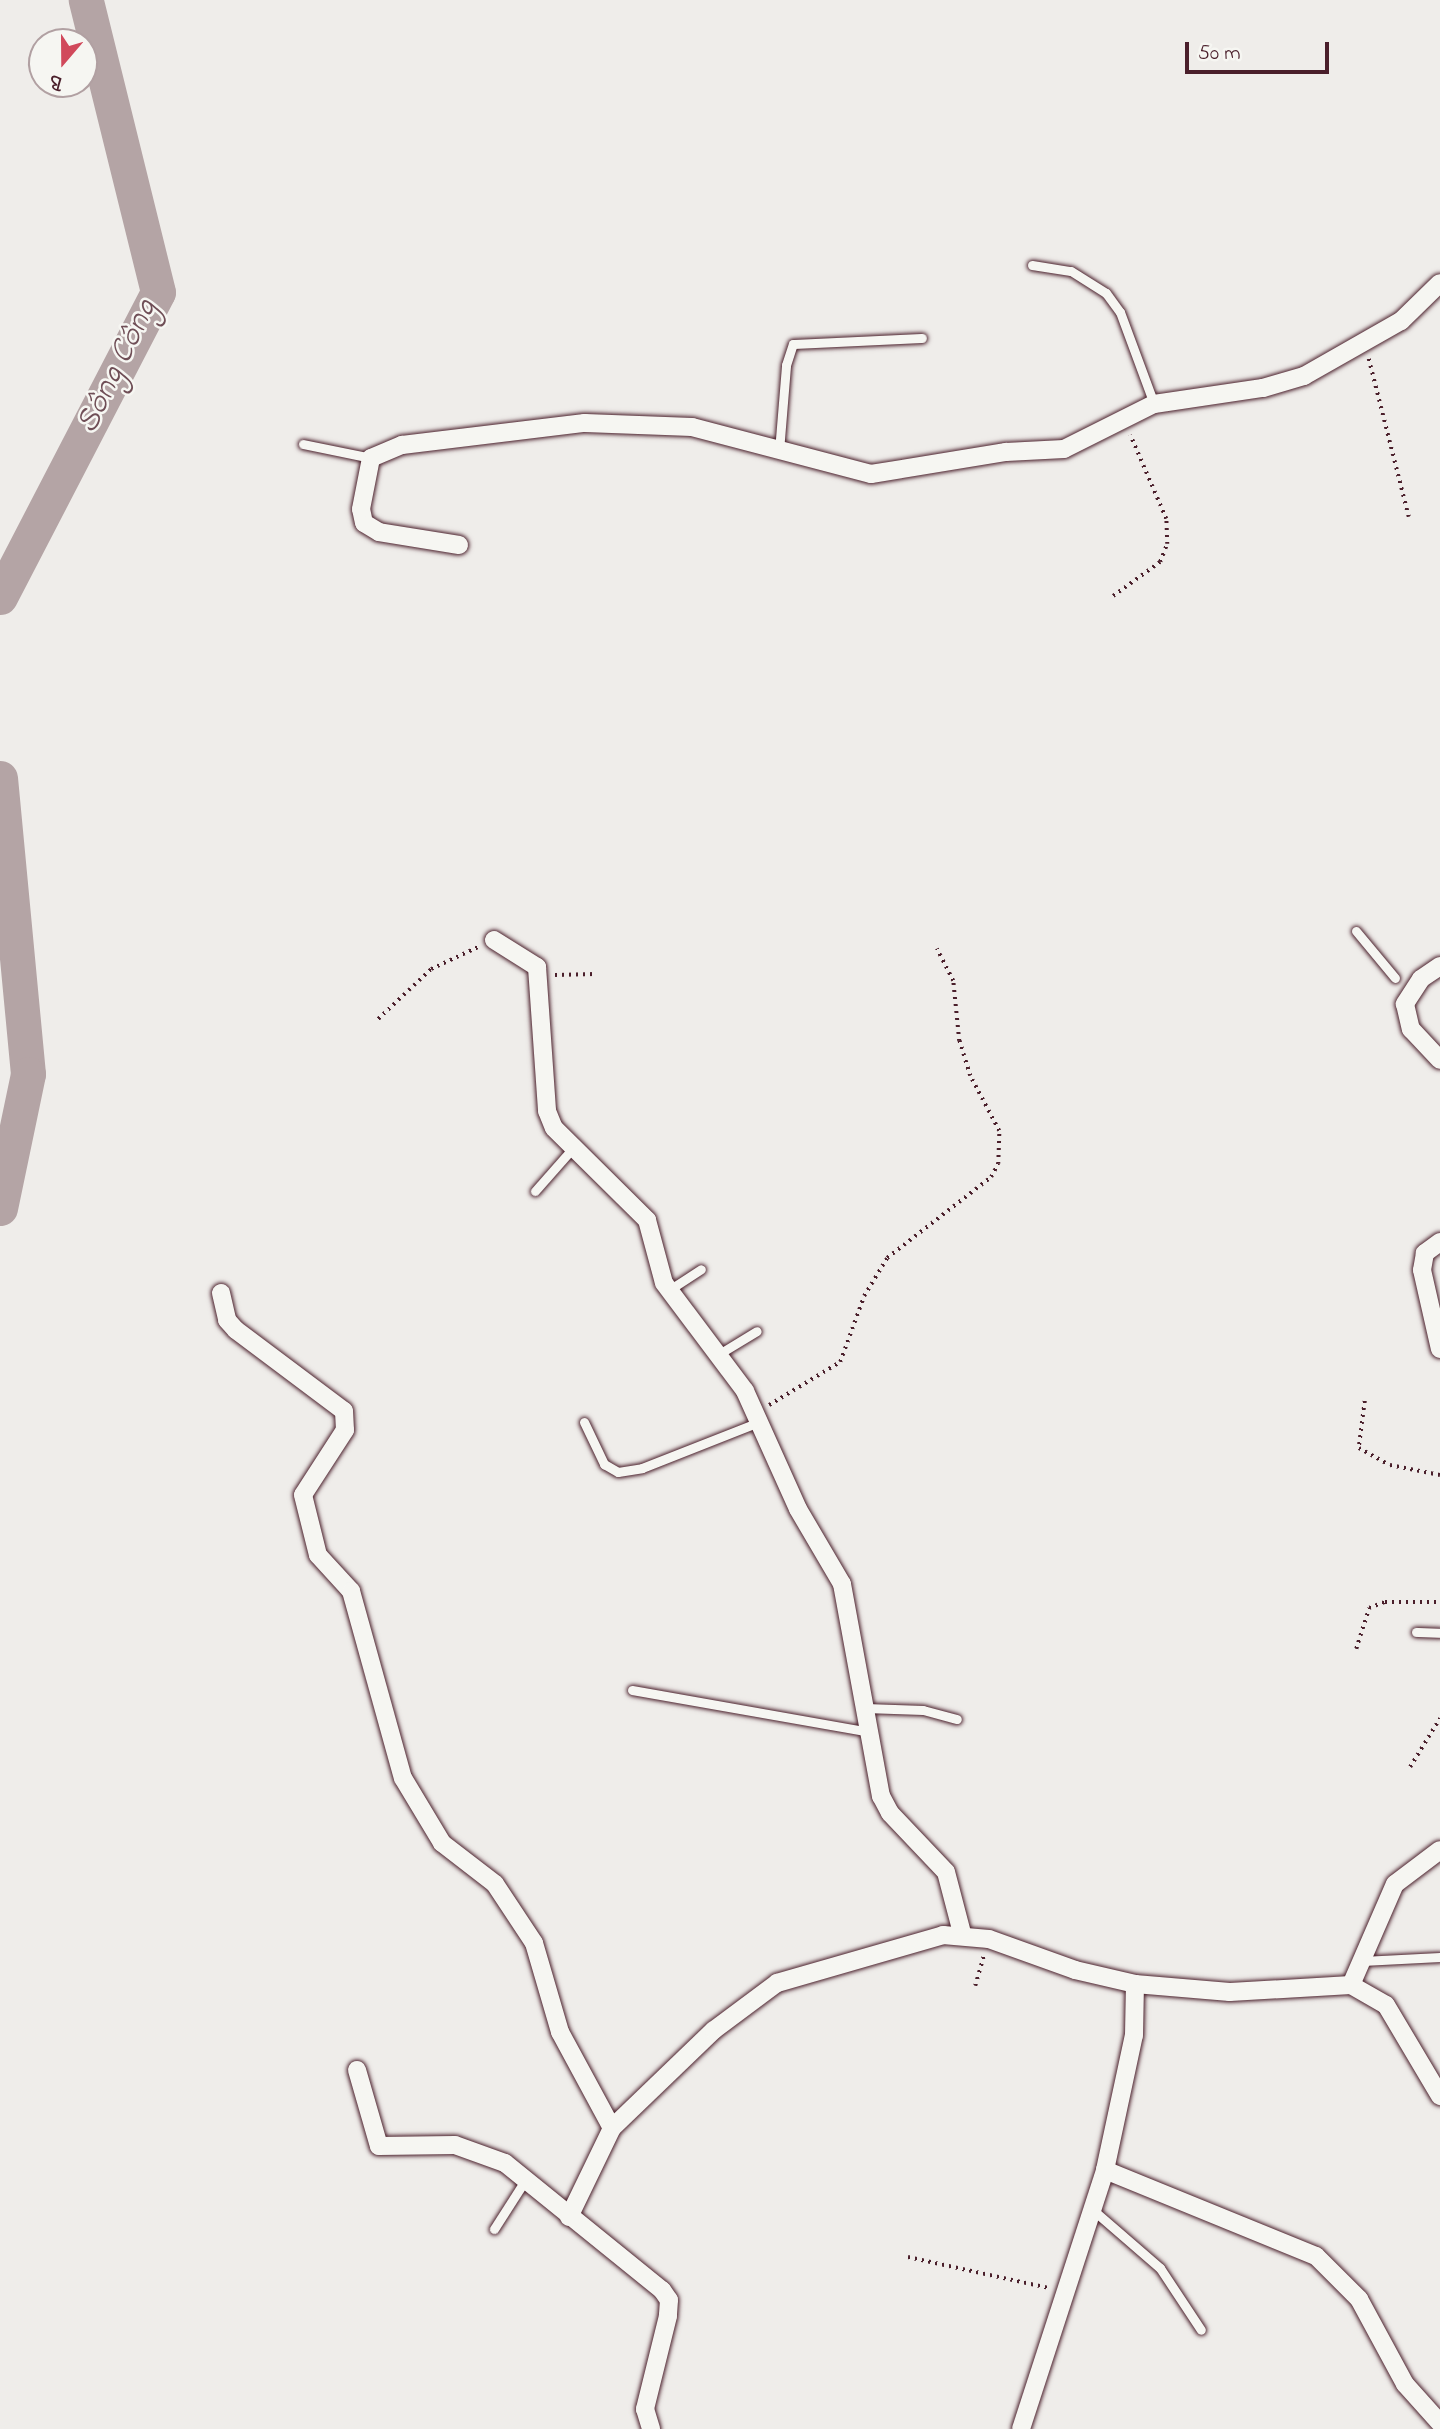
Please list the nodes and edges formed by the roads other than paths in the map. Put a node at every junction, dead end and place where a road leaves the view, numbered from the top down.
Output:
1 (1032, 265) dead end
2 (1440, 283) edge
3 (922, 338) dead end
4 (1154, 404) junction
5 (303, 444) dead end
6 (779, 451) junction
7 (371, 458) junction
8 (460, 545) dead end
9 (1356, 931) dead end
10 (494, 940) road end
11 (1440, 966) edge
12 (1395, 978) dead end
13 (1440, 1060) edge
14 (572, 1149) junction
15 (536, 1191) dead end
16 (1440, 1242) edge
17 (701, 1269) dead end
18 (669, 1290) junction
19 (221, 1293) dead end
20 (757, 1331) dead end
21 (1440, 1349) edge
22 (719, 1354) junction
23 (757, 1418) junction
24 (584, 1422) dead end
25 (1416, 1632) dead end
26 (1440, 1633) edge
27 (632, 1690) dead end
28 (865, 1708) junction
29 (957, 1719) dead end
30 (869, 1732) junction
31 (1440, 1850) edge
32 (962, 1933) junction
33 (1440, 1957) edge
34 (1362, 1961) junction
35 (1135, 1984) junction
36 (1351, 1985) junction
37 (357, 2070) dead end
38 (1440, 2096) edge
39 (612, 2128) junction
40 (1105, 2170) junction
41 (527, 2178) junction
42 (1093, 2210) junction
43 (569, 2217) junction
44 (494, 2229) dead end
45 (1200, 2330) dead end
46 (1440, 2423) edge
47 (651, 2429) edge
48 (1021, 2429) edge

1 - 4 lane
2 - 4 street
3 - 6 lane
4 - 6 street
5 - 7 lane
6 - 7 street
7 - 8 street
9 - 12 lane
10 - 14 street
11 - 13 street
14 - 15 lane
14 - 18 street
16 - 21 street
17 - 18 lane
18 - 22 street
19 - 39 street
20 - 22 lane
22 - 23 street
23 - 24 lane
23 - 28 street
25 - 26 lane
27 - 30 lane
28 - 29 lane
28 - 30 street
30 - 32 street
31 - 34 street
32 - 35 street
32 - 39 street
33 - 34 lane
34 - 36 street
35 - 36 street
35 - 40 street
36 - 38 street
37 - 41 street
39 - 43 street
40 - 42 street
40 - 46 street
41 - 43 street
41 - 44 lane
42 - 45 lane
42 - 48 street
43 - 47 street

